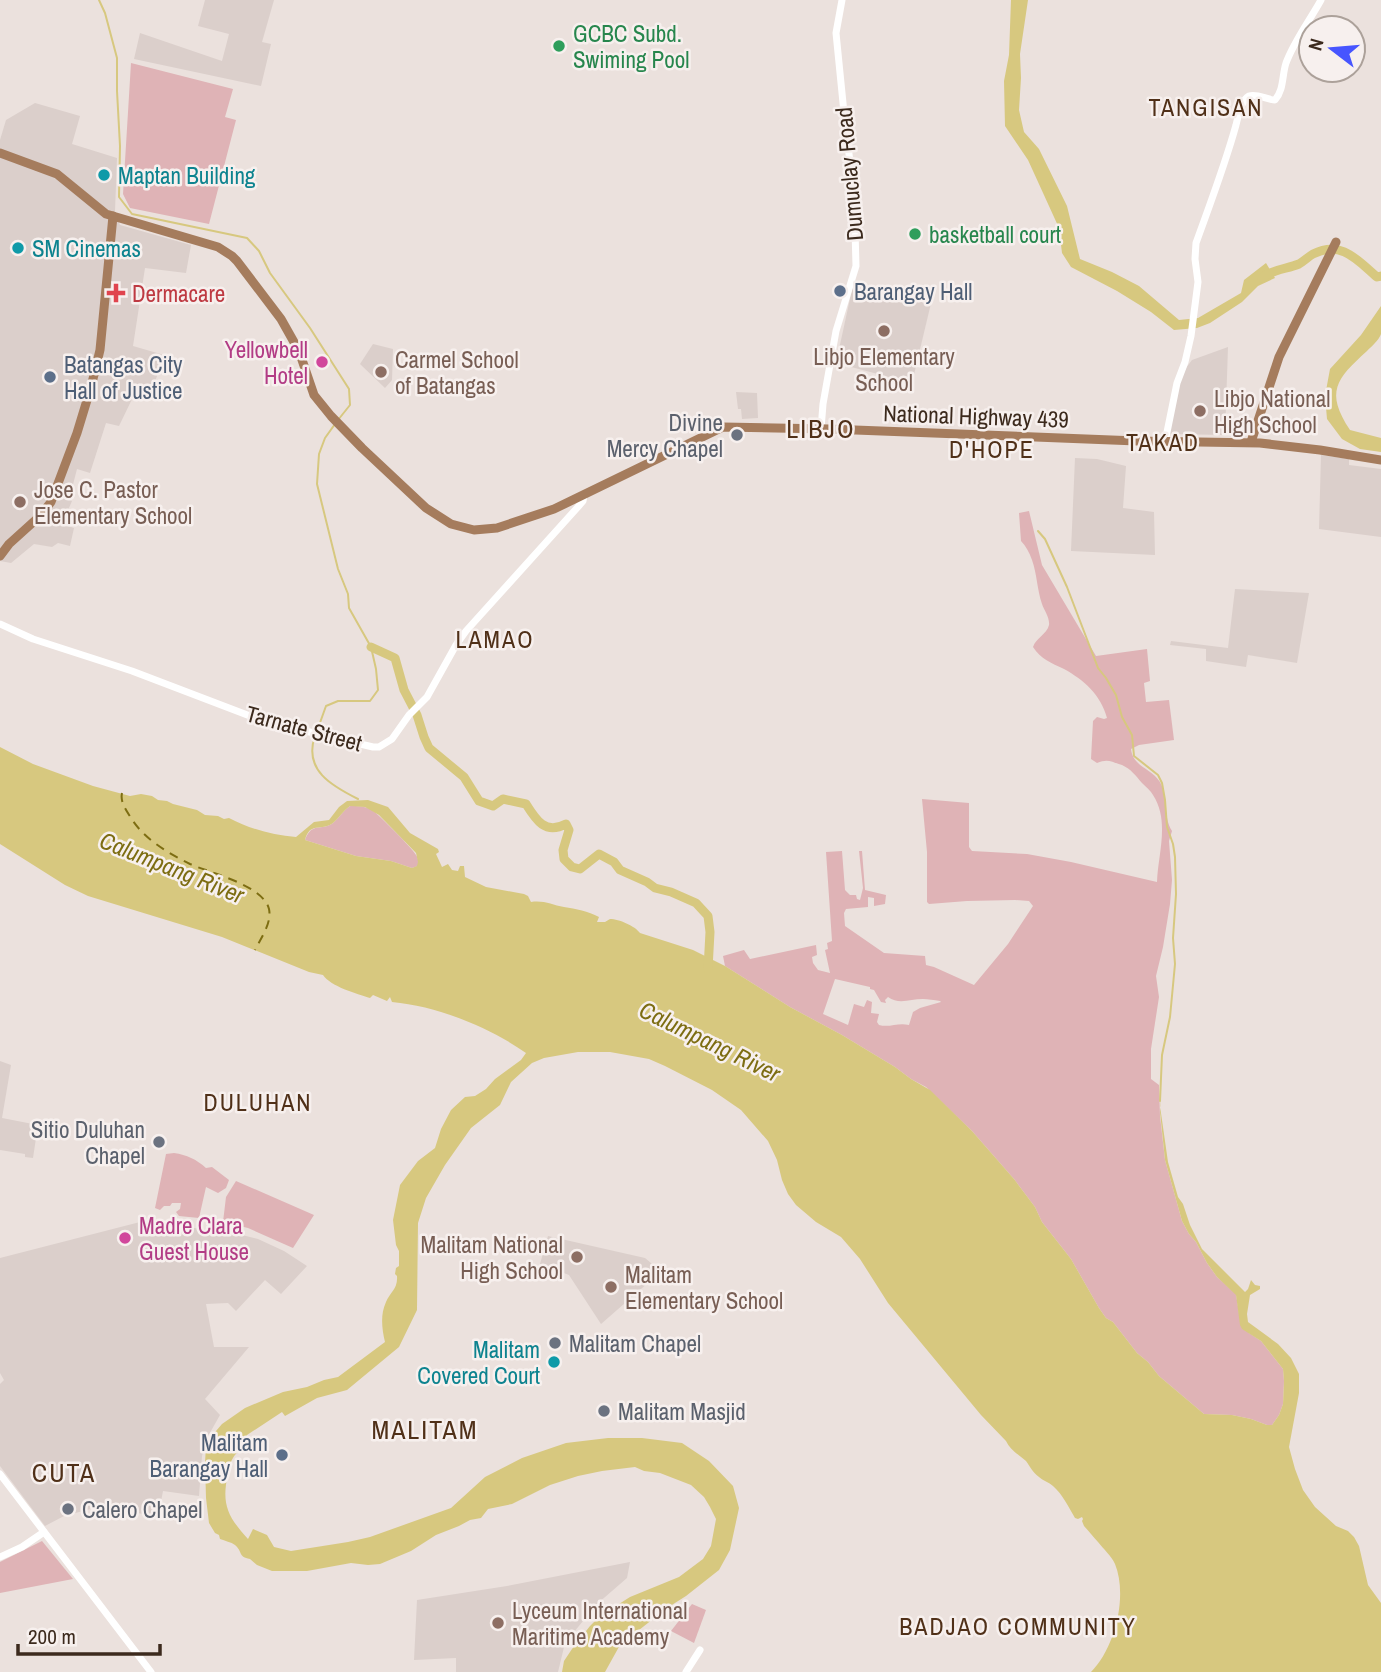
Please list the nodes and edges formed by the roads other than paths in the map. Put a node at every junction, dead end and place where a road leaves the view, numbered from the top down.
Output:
1 (842, 0) edge
2 (1321, 0) edge
3 (0, 153) edge
4 (113, 216) junction
5 (1336, 242) dead end
6 (821, 429) junction
7 (1165, 442) junction
8 (1251, 442) junction
9 (1381, 460) edge
10 (584, 495) junction
11 (0, 556) edge
12 (0, 624) edge
13 (0, 1474) edge
14 (44, 1532) junction
15 (0, 1557) edge
16 (700, 1650) dead end
17 (151, 1672) edge
18 (686, 1672) edge

1 - 6 street, Dumuclay Road
2 - 7 street
3 - 4 main road, National Highway 439
4 - 10 main road, National Highway 439
4 - 11 main road
5 - 8 main road
6 - 7 main road, National Highway 439
6 - 10 main road, National Highway 439
7 - 8 main road, National Highway 439
8 - 9 main road, National Highway 439
10 - 12 street, Tarnate Street
13 - 14 street
14 - 15 street
14 - 17 street
16 - 18 street

